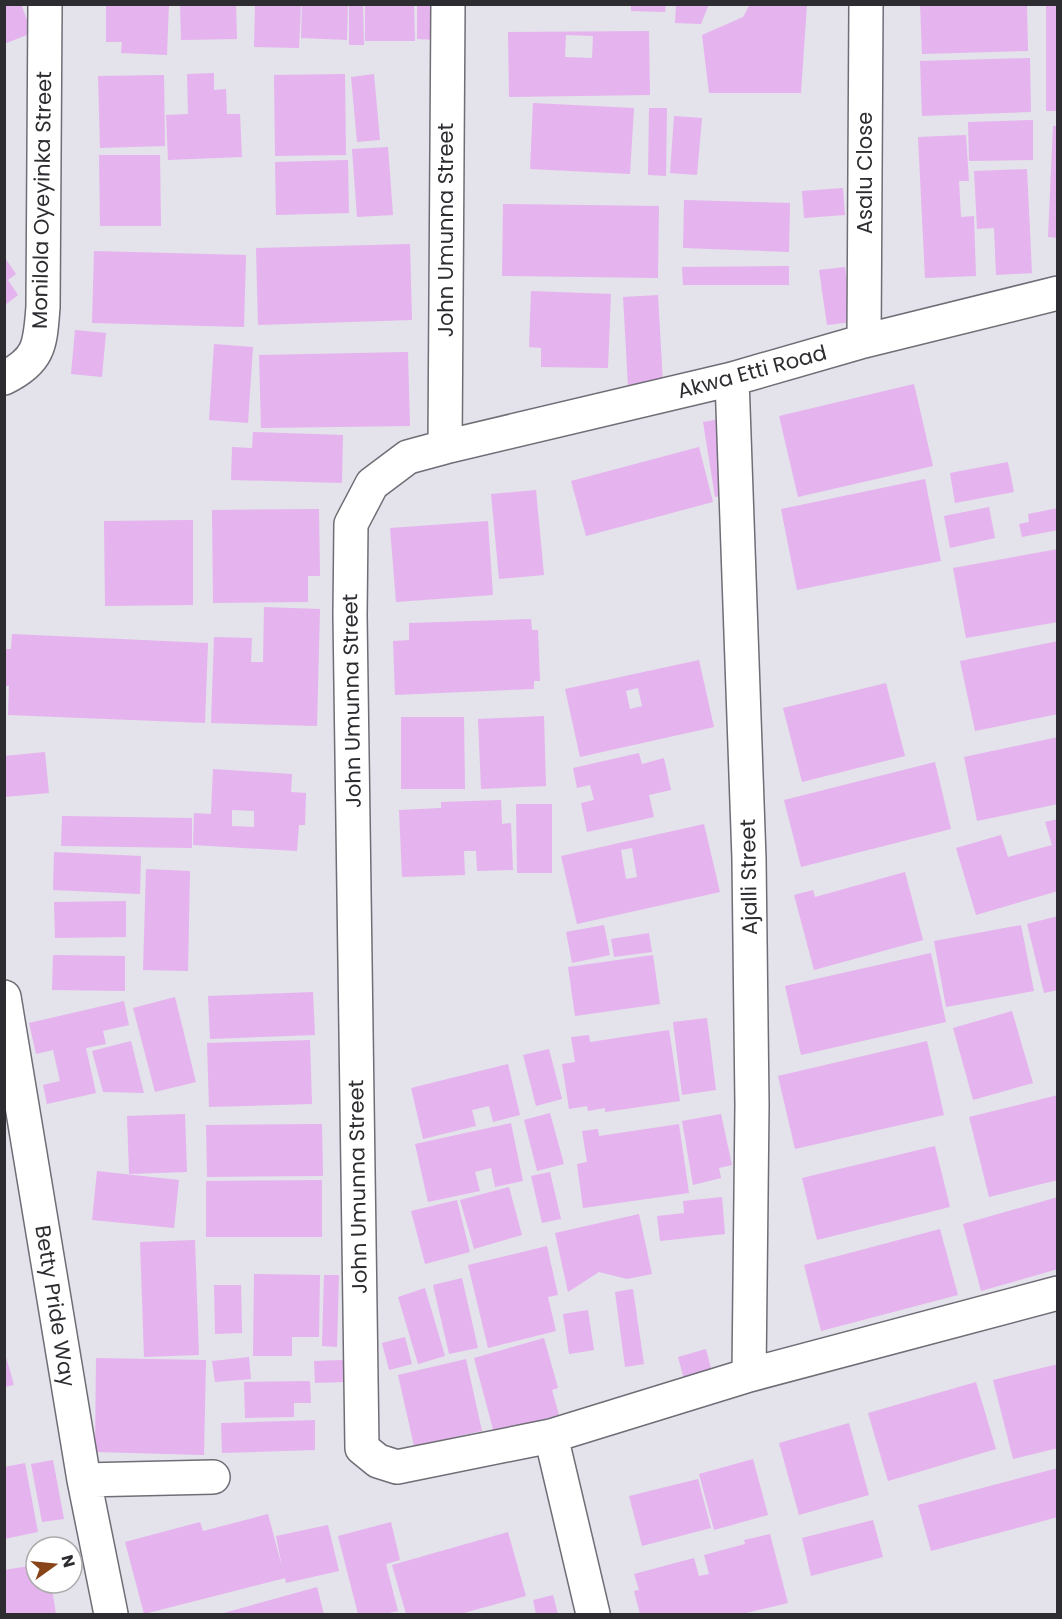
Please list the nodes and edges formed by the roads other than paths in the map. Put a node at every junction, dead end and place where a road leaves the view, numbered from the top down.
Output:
1 (45, 4) edge
2 (448, 4) edge
3 (866, 4) edge
4 (1058, 293) edge
5 (864, 341) junction
6 (4, 378) edge
7 (732, 379) junction
8 (445, 447) junction
9 (4, 997) edge
10 (1058, 1293) edge
11 (749, 1375) junction
12 (551, 1436) junction
13 (213, 1477) dead end
14 (84, 1480) junction
15 (111, 1614) edge
16 (593, 1614) edge

1 - 6 street, Monilola Oyeyinka Street
2 - 8 street, John Umunna Street
3 - 5 street, Asalu Close
4 - 5 street, Akwa Etti Road
5 - 7 street, Akwa Etti Road
7 - 8 street, Akwa Etti Road
7 - 11 street, Ajalli Street
8 - 12 street, John Umunna Street
9 - 14 street, Betty Pride Way
10 - 11 street
11 - 12 street
12 - 16 street
13 - 14 street
14 - 15 street, Betty Pride Way

